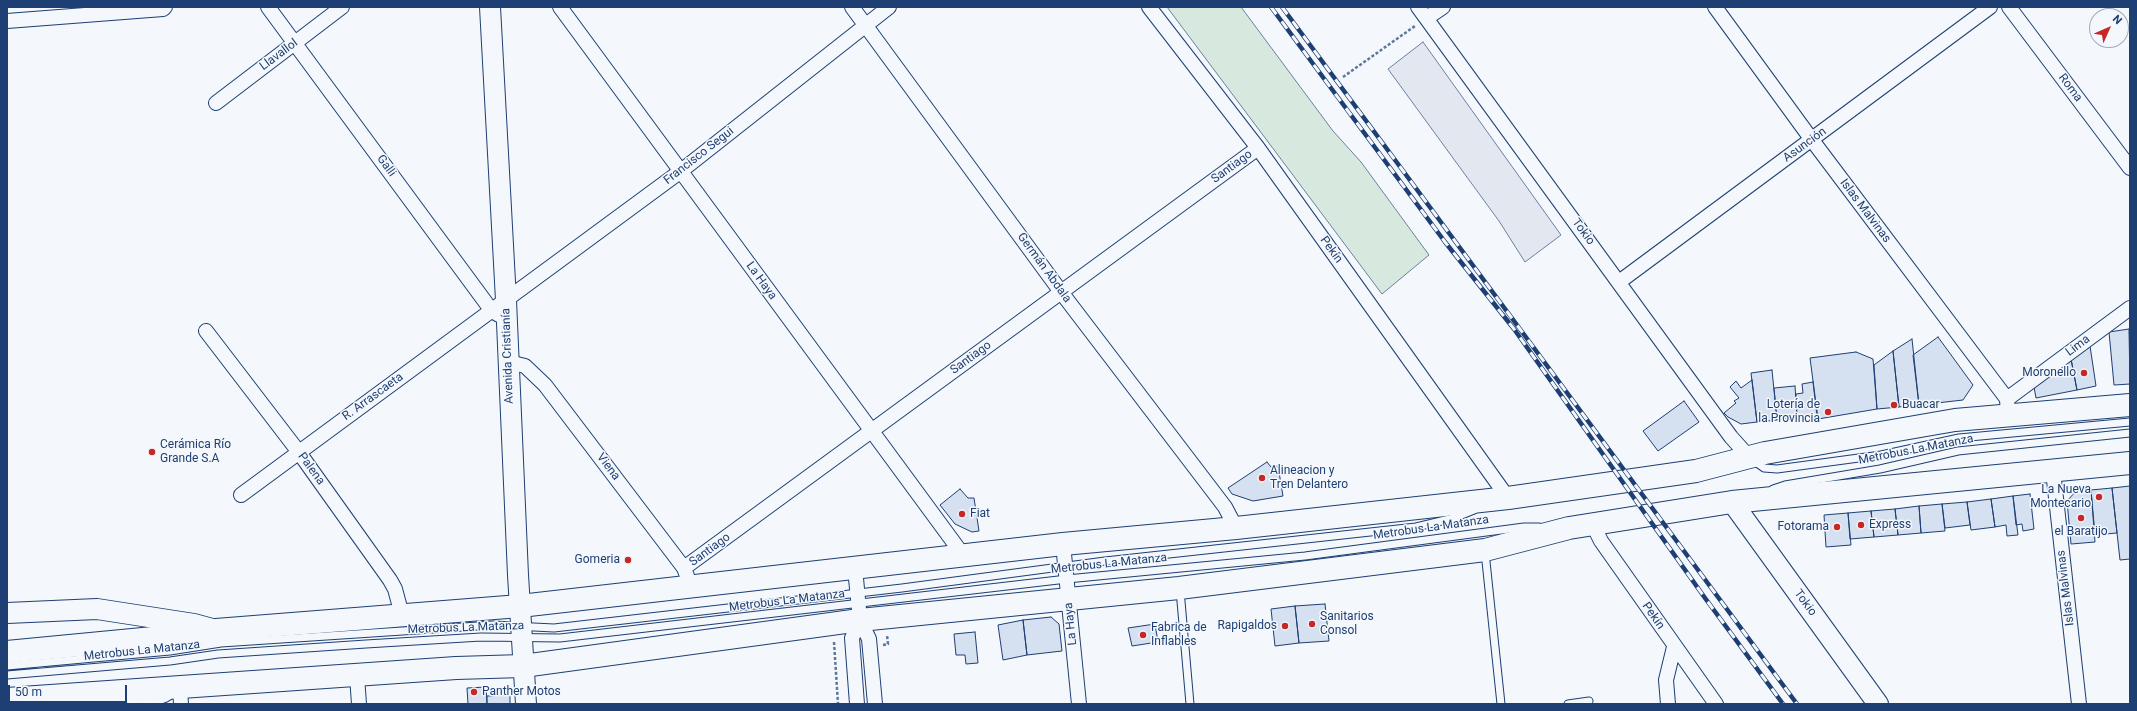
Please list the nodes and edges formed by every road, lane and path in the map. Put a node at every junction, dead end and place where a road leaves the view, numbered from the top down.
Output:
1 (166, 7) edge
2 (268, 7) edge
3 (342, 7) edge
4 (490, 7) edge
5 (560, 7) edge
6 (852, 7) edge
7 (889, 7) edge
8 (1149, 7) edge
9 (1443, 7) edge
10 (1715, 7) edge
11 (1990, 7) edge
12 (2009, 7) edge
13 (1423, 13) edge
14 (7, 21) edge
15 (865, 25) junction
16 (295, 42) junction
17 (1343, 77) dead end
18 (216, 103) dead end
19 (1812, 140) junction
20 (1258, 148) junction
21 (2130, 168) edge
22 (681, 171) junction
23 (1619, 282) junction
24 (1062, 292) junction
25 (2130, 308) edge
26 (502, 311) junction
27 (206, 331) dead end
28 (509, 362) junction
29 (2130, 405) edge
30 (2007, 408) junction
31 (2130, 422) edge
32 (871, 432) junction
33 (2130, 433) edge
34 (298, 451) junction
35 (1749, 457) junction
36 (2130, 463) edge
37 (2053, 471) junction
38 (241, 495) dead end
39 (1508, 498) junction
40 (1732, 502) junction
41 (1593, 526) junction
42 (1236, 528) junction
43 (1569, 528) junction
44 (1063, 544) junction
45 (1484, 550) junction
46 (963, 555) junction
47 (855, 568) junction
48 (687, 578) junction
49 (1067, 581) junction
50 (1179, 588) junction
51 (859, 605) junction
52 (7, 613) edge
53 (402, 615) junction
54 (522, 623) junction
55 (216, 630) junction
56 (1674, 647) junction
57 (7, 652) edge
58 (7, 666) edge
59 (524, 666) junction
60 (7, 675) edge
61 (357, 676) junction
62 (181, 696) edge
63 (7, 699) edge
64 (1589, 701) dead end
65 (132, 704) edge
66 (358, 704) edge
67 (526, 704) edge
68 (857, 704) edge
69 (875, 704) edge
70 (1079, 704) edge
71 (1190, 704) edge
72 (1501, 704) edge
73 (1568, 704) edge
74 (1668, 704) edge
75 (1716, 704) edge
76 (1878, 704) edge
77 (2080, 704) edge

1 - 14 street
2 - 16 street, Galli
3 - 16 street, Llavallol
4 - 26 main road, Avenida Cristianía
5 - 22 street, La Haya
6 - 15 street, Germán Abdala
7 - 15 street, Francisco Segui
8 - 20 street, Pekín
9 - 13 street
10 - 19 street, Islas Malvinas
11 - 19 street, Asunción
12 - 21 street, Roma
13 - 17 path
13 - 23 street, Tokio
15 - 22 street, Francisco Segui
15 - 24 street, Germán Abdala
16 - 18 street, Llavallol
16 - 26 street, Galli
19 - 23 street, Asunción
19 - 30 street, Islas Malvinas
20 - 24 street, Santiago
20 - 39 street, Pekín
22 - 26 street, Francisco Segui
22 - 32 street, La Haya
23 - 35 street, Tokio
24 - 32 street, Santiago
24 - 42 street, Germán Abdala
25 - 30 street, Lima
26 - 28 main road, Avenida Cristianía
26 - 34 street, R. Arrascaeta
27 - 34 street, Palena
28 - 48 street, Viena
28 - 54 main road, Avenida Cristianía
29 - 30 highway
30 - 35 highway
31 - 35 lane, Metrobus La Matanza
32 - 46 street, La Haya
32 - 48 street, Santiago
33 - 40 lane, Metrobus La Matanza
34 - 38 street, R. Arrascaeta
34 - 53 street, Palena
35 - 39 highway
36 - 37 highway
37 - 40 highway
37 - 77 street, Islas Malvinas
39 - 42 highway
39 - 49 lane, Metrobus La Matanza
40 - 41 highway
40 - 76 main road, Tokio
41 - 43 highway
41 - 56 street, Pekín
42 - 44 highway
43 - 45 highway
43 - 49 lane, Metrobus La Matanza
44 - 46 highway
44 - 49 street, La Haya
45 - 50 highway
45 - 72 lane
46 - 47 highway
47 - 48 highway
47 - 51 street
48 - 54 highway
49 - 50 highway
49 - 51 highway
49 - 51 lane, Metrobus La Matanza
49 - 70 street, La Haya
50 - 71 lane
51 - 54 lane, Metrobus La Matanza
51 - 54 lane, Metrobus La Matanza
51 - 59 highway
51 - 68 street
51 - 69 street
52 - 55 main road
53 - 54 highway
53 - 55 highway
54 - 58 lane, Metrobus La Matanza
54 - 59 main road, Avenida Cristianía
54 - 60 lane, Metrobus La Matanza
55 - 57 highway
56 - 74 street
56 - 75 street, Pekín
59 - 61 highway
59 - 67 main road, Avenida Cristianía
61 - 62 highway
61 - 66 street
62 - 63 highway
62 - 65 main road
64 - 73 lane

